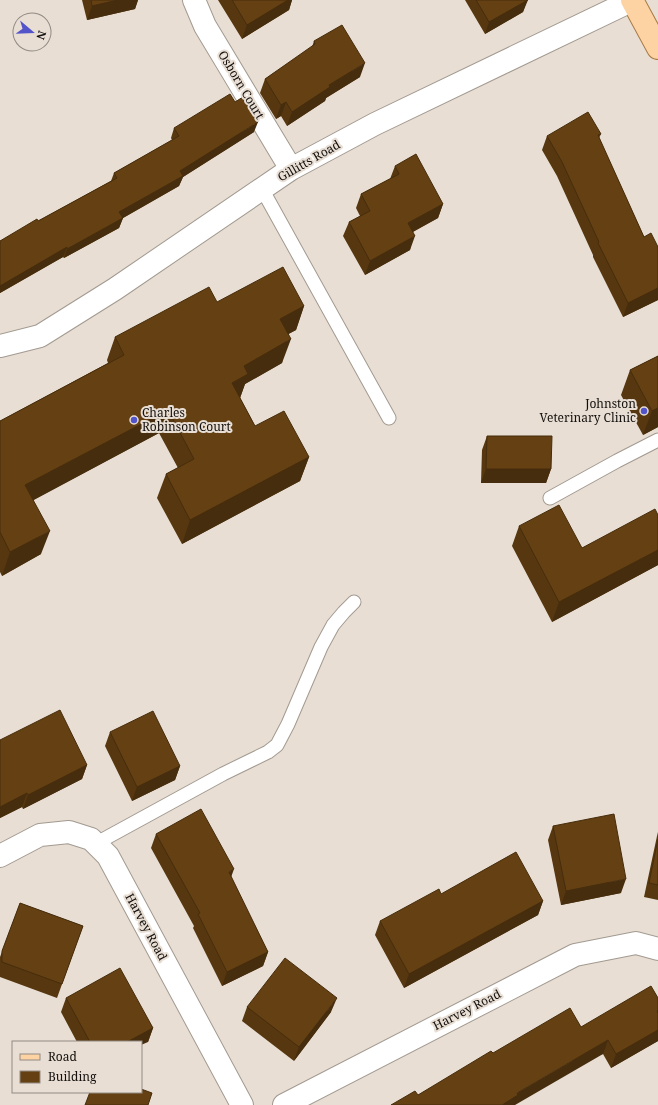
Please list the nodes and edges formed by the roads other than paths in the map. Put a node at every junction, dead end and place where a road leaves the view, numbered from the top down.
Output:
1 (194, 0) edge
2 (632, 0) edge
3 (658, 48) edge
4 (291, 169) junction
5 (262, 189) junction
6 (0, 346) edge
7 (389, 418) dead end
8 (658, 440) edge
9 (550, 498) dead end
10 (354, 602) dead end
11 (95, 844) junction
12 (0, 856) edge
13 (658, 949) edge
14 (242, 1105) edge
15 (284, 1105) edge

1 - 4 street, Osborn Court
2 - 3 main road
2 - 4 street, Gillitts Road
4 - 5 street, Gillitts Road
5 - 6 street, Gillitts Road
5 - 7 lane
8 - 9 lane
10 - 11 lane
11 - 12 street, Harvey Road
11 - 14 street, Harvey Road
13 - 15 street, Harvey Road

